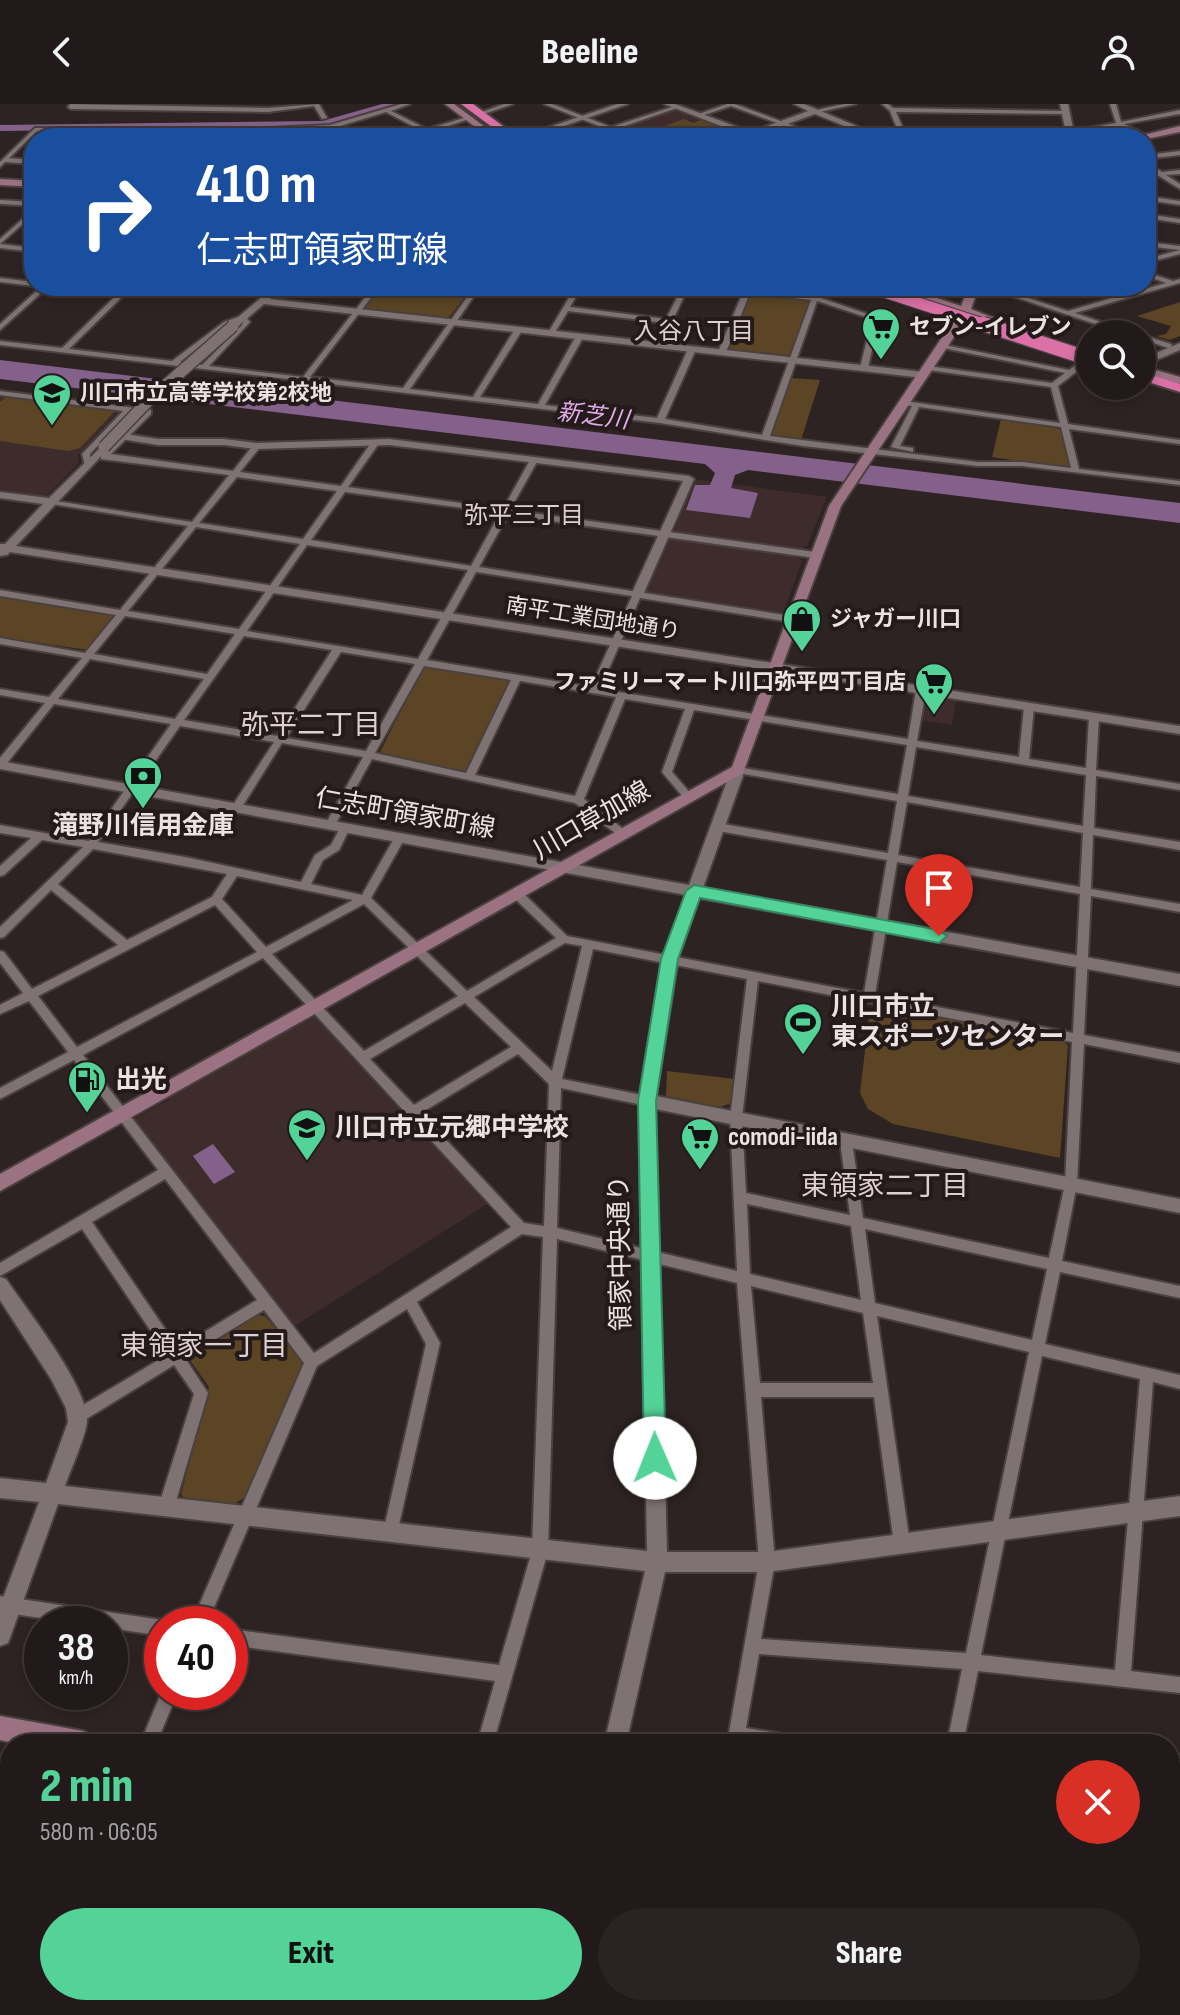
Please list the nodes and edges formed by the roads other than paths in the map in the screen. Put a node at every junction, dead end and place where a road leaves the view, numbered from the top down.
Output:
1 (73, 104) edge
2 (315, 104) edge
3 (407, 104) edge
4 (510, 104) edge
5 (547, 104) edge
6 (624, 104) edge
7 (731, 104) edge
8 (798, 104) edge
9 (853, 104) edge
10 (885, 104) edge
11 (972, 104) edge
12 (1113, 104) edge
13 (460, 105) edge
14 (167, 106) edge
15 (672, 106) edge
16 (1065, 108) edge
17 (386, 110) junction
18 (892, 110) junction
19 (815, 111) junction
20 (980, 112) junction
21 (1180, 112) edge
22 (482, 113) junction
23 (699, 115) junction
24 (324, 118) dead end
25 (469, 118) junction
26 (582, 118) junction
27 (158, 120) dead end
28 (782, 123) junction
29 (1119, 124) junction
30 (334, 127) junction
31 (300, 128) edge
32 (330, 128) edge
33 (420, 128) edge
34 (439, 128) edge
35 (484, 128) edge
36 (488, 128) edge
37 (500, 128) edge
38 (504, 128) edge
39 (550, 128) edge
40 (608, 128) edge
41 (614, 128) edge
42 (732, 128) edge
43 (769, 128) edge
44 (796, 128) edge
45 (853, 128) edge
46 (900, 128) edge
47 (1069, 128) edge
48 (1103, 128) edge
49 (1125, 128) edge
50 (1178, 131) edge
51 (1156, 134) edge
52 (24, 141) edge
53 (21, 144) junction
54 (24, 144) edge
55 (1180, 153) edge
56 (1156, 156) edge
57 (2, 162) edge
58 (24, 162) edge
59 (1156, 169) edge
60 (1180, 172) edge
61 (1163, 173) junction
62 (1156, 174) edge
63 (1, 183) edge
64 (24, 184) edge
65 (1180, 187) edge
66 (1156, 199) edge
67 (0, 202) edge
68 (24, 203) edge
69 (1180, 203) edge
70 (1156, 217) edge
71 (24, 220) edge
72 (1180, 221) edge
73 (20, 224) junction
74 (24, 224) edge
75 (0, 230) edge
76 (11, 231) junction
77 (0, 244) edge
78 (1156, 246) edge
79 (24, 248) edge
80 (1180, 250) edge
81 (1156, 258) edge
82 (1156, 277) edge
83 (0, 280) edge
84 (1176, 282) edge
85 (24, 283) edge
86 (1156, 287) edge
87 (35, 296) edge
88 (120, 296) edge
89 (269, 296) edge
90 (369, 296) edge
91 (471, 296) edge
92 (573, 296) edge
93 (681, 296) edge
94 (745, 296) edge
95 (796, 296) edge
96 (818, 296) edge
97 (895, 296) edge
98 (911, 296) edge
99 (911, 296) edge
100 (971, 296) edge
101 (1016, 296) edge
102 (1125, 296) edge
103 (815, 298) junction
104 (263, 301) junction
105 (566, 309) junction
106 (357, 312) junction
107 (1068, 313) junction
108 (964, 315) junction
109 (244, 317) junction
110 (1089, 320) edge
111 (669, 321) junction
112 (453, 322) junction
113 (0, 328) edge
114 (519, 329) junction
115 (552, 333) junction
116 (580, 336) junction
117 (1156, 341) edge
118 (0, 343) edge
119 (657, 345) junction
120 (943, 346) junction
121 (1177, 346) edge
122 (692, 349) junction
123 (64, 350) junction
124 (722, 352) junction
125 (1076, 353) edge
126 (1156, 353) edge
127 (1076, 354) edge
128 (1076, 354) edge
129 (1156, 356) edge
130 (793, 360) junction
131 (174, 363) junction
132 (204, 367) junction
133 (864, 368) junction
134 (1076, 368) edge
135 (926, 371) junction
136 (1070, 372) junction
137 (306, 378) junction
138 (1156, 378) edge
139 (1054, 385) junction
140 (1180, 386) edge
141 (406, 390) junction
142 (0, 393) edge
143 (475, 399) junction
144 (910, 404) junction
145 (541, 406) junction
146 (129, 409) junction
147 (660, 421) junction
148 (1065, 426) junction
149 (125, 437) junction
150 (765, 439) junction
151 (376, 442) junction
152 (1180, 442) edge
153 (257, 446) junction
154 (106, 451) junction
155 (870, 454) junction
156 (534, 460) junction
157 (89, 463) junction
158 (996, 463) junction
159 (1076, 471) junction
160 (234, 473) junction
161 (1180, 483) edge
162 (345, 488) junction
163 (0, 495) edge
164 (52, 502) junction
165 (506, 510) junction
166 (193, 524) junction
167 (665, 534) junction
168 (308, 542) junction
169 (3, 550) edge
170 (815, 555) junction
171 (473, 569) junction
172 (156, 571) junction
173 (273, 589) junction
174 (0, 593) edge
175 (637, 595) junction
176 (122, 613) junction
177 (447, 616) junction
178 (791, 619) junction
179 (241, 633) junction
180 (0, 641) edge
181 (616, 642) junction
182 (338, 649) junction
183 (88, 656) junction
184 (421, 662) junction
185 (773, 667) junction
186 (211, 677) junction
187 (517, 678) junction
188 (921, 690) junction
189 (594, 691) junction
190 (0, 692) edge
191 (622, 695) junction
192 (51, 701) junction
193 (690, 707) junction
194 (1029, 707) junction
195 (755, 717) junction
196 (1094, 717) junction
197 (178, 723) junction
198 (1180, 730) edge
199 (280, 740) junction
200 (913, 743) junction
201 (369, 755) junction
202 (1024, 762) junction
203 (0, 765) edge
204 (738, 770) junction
205 (1090, 772) junction
206 (469, 777) junction
207 (704, 786) junction
208 (1180, 787) edge
209 (131, 789) junction
210 (687, 795) junction
211 (729, 795) junction
212 (904, 799) junction
213 (578, 800) junction
214 (236, 808) junction
215 (330, 825) junction
216 (718, 827) junction
217 (345, 828) junction
218 (0, 829) edge
219 (1087, 830) junction
220 (622, 834) junction
221 (39, 837) junction
222 (400, 838) junction
223 (91, 845) junction
224 (1180, 846) edge
225 (893, 858) junction
226 (564, 868) junction
227 (234, 871) junction
228 (0, 872) edge
229 (52, 885) junction
230 (304, 886) junction
231 (694, 891) junction
232 (1084, 892) junction
233 (517, 894) junction
234 (365, 899) junction
235 (216, 900) junction
236 (1180, 908) edge
237 (882, 926) junction
238 (0, 934) edge
239 (564, 939) junction
240 (588, 944) junction
241 (125, 945) junction
242 (420, 948) junction
243 (265, 953) junction
244 (0, 955) edge
245 (670, 959) junction
246 (1080, 962) junction
247 (753, 975) junction
248 (1180, 980) edge
249 (31, 994) junction
250 (469, 995) junction
251 (869, 998) junction
252 (314, 1007) junction
253 (0, 1010) edge
254 (1078, 1036) junction
255 (520, 1047) junction
256 (78, 1053) junction
257 (362, 1058) junction
258 (1180, 1058) edge
259 (555, 1082) junction
260 (0, 1094) edge
261 (647, 1101) junction
262 (412, 1112) junction
263 (123, 1114) junction
264 (736, 1118) junction
265 (846, 1141) junction
266 (166, 1172) junction
267 (0, 1183) edge
268 (1071, 1184) junction
269 (741, 1197) junction
270 (1180, 1206) edge
271 (83, 1220) junction
272 (858, 1222) junction
273 (520, 1228) junction
274 (550, 1232) junction
275 (652, 1257) junction
276 (1053, 1265) junction
277 (0, 1270) edge
278 (744, 1280) junction
279 (0, 1285) edge
280 (1180, 1292) edge
281 (409, 1300) junction
282 (266, 1302) junction
283 (868, 1310) junction
284 (1040, 1348) junction
285 (176, 1357) junction
286 (312, 1362) junction
287 (1147, 1374) junction
288 (1180, 1382) edge
289 (754, 1390) junction
290 (879, 1390) junction
291 (78, 1416) junction
292 (0, 1488) edge
293 (51, 1496) junction
294 (1180, 1506) edge
295 (166, 1508) junction
296 (1135, 1512) junction
297 (245, 1516) junction
298 (1002, 1530) junction
299 (391, 1533) junction
300 (902, 1544) junction
301 (540, 1551) junction
302 (657, 1562) junction
303 (767, 1562) junction
304 (6, 1604) edge
305 (207, 1606) edge
306 (144, 1625) edge
307 (0, 1635) edge
308 (248, 1639) edge
309 (752, 1646) junction
310 (973, 1662) junction
311 (505, 1674) junction
312 (1122, 1677) junction
313 (1180, 1685) edge
314 (162, 1710) edge
315 (0, 1728) edge
316 (31, 1734) edge
317 (152, 1734) edge
318 (488, 1734) edge
319 (617, 1734) edge
320 (737, 1734) edge
321 (957, 1734) edge

1 - 14 street
2 - 14 street
2 - 24 street
3 - 17 street
4 - 22 street
5 - 26 street
6 - 26 street
7 - 23 street
7 - 28 street
8 - 19 street
9 - 19 street
10 - 18 street
11 - 20 street
12 - 29 street
13 - 22 main road
13 - 25 main road
13 - 36 highway
13 - 37 highway
14 - 27 street
15 - 23 street
15 - 41 street
16 - 20 street
16 - 47 street
17 - 30 street
17 - 33 street
18 - 20 street
18 - 46 street
19 - 28 street
19 - 45 street
21 - 29 street
22 - 38 main road
23 - 42 street
25 - 34 street
25 - 35 main road
26 - 39 street
26 - 40 street
28 - 43 street
28 - 44 street
29 - 48 street
29 - 49 street
30 - 31 street
30 - 32 street
50 - 51 main road
52 - 53 street
53 - 54 street
53 - 57 street
55 - 56 street
57 - 58 street
59 - 61 street
60 - 61 street
61 - 62 street
61 - 65 street
63 - 64 main road
66 - 69 street
67 - 68 street
70 - 72 street
71 - 73 street
73 - 74 street
73 - 76 street
75 - 76 street
76 - 77 street
77 - 79 street
78 - 80 street
80 - 81 street
82 - 84 street
83 - 85 street
84 - 86 street
87 - 113 street
88 - 123 street
89 - 104 street
90 - 106 street
91 - 112 street
92 - 105 street
93 - 111 street
94 - 124 street
95 - 103 street
96 - 103 street
97 - 127 highway, bridge
98 - 108 main road
99 - 125 highway, bridge
100 - 108 main road
101 - 107 street
102 - 107 street
103 - 130 street
103 - 133 street
104 - 106 street
104 - 109 street
105 - 111 street
105 - 115 street
106 - 112 street
106 - 137 street
107 - 110 street
108 - 120 main road
108 - 128 main road
109 - 131 street
109 - 132 street
109 - 154 street, bridge
111 - 119 street
112 - 114 street
112 - 141 street
114 - 115 street
114 - 143 street
115 - 116 street
116 - 119 street
116 - 145 street
117 - 121 street
118 - 123 street
119 - 122 street
120 - 135 main road
120 - 136 street
121 - 126 street
121 - 129 street
122 - 124 street
122 - 147 street
123 - 131 street
124 - 130 street
130 - 133 street
130 - 150 street
131 - 132 street
132 - 137 street
133 - 135 street
134 - 136 street
135 - 139 street
135 - 144 main road
136 - 139 street
137 - 141 street
138 - 140 highway
139 - 148 street
141 - 143 street
142 - 146 street
143 - 145 street
144 - 148 street
144 - 155 main road
144 - 158 street
145 - 147 street
146 - 149 street
146 - 157 street
147 - 150 street
148 - 152 street
148 - 159 street
149 - 153 street
149 - 154 street
150 - 155 street
151 - 153 street
151 - 156 street
151 - 162 street
153 - 160 street
154 - 157 street
154 - 160 street
155 - 158 street
155 - 170 main road
156 - 165 street
156 - 167 street
157 - 164 street
158 - 159 street
159 - 161 street
160 - 162 street
160 - 166 street
162 - 165 street
162 - 168 street
163 - 164 street
164 - 166 street
164 - 169 street
165 - 167 street
165 - 171 street
166 - 168 street
166 - 172 street
167 - 170 street
167 - 175 street
168 - 171 street
168 - 173 street
169 - 172 street, 南平工業団地通り
170 - 178 main road
171 - 175 street
171 - 177 street
172 - 173 street, 南平工業団地通り
172 - 176 street
173 - 177 street, 南平工業団地通り
173 - 179 street
174 - 176 street
175 - 178 street
175 - 181 street
176 - 179 street
176 - 183 street
177 - 181 street, 南平工業団地通り
177 - 184 street
178 - 185 main road
179 - 182 street
179 - 186 street
180 - 183 street
181 - 185 street, 南平工業団地通り
181 - 189 street
182 - 184 street
182 - 199 street
183 - 186 street
183 - 192 street
184 - 187 street
184 - 201 street
185 - 188 street, 南平工業団地通り
185 - 195 main road
186 - 197 street
187 - 189 street
187 - 206 street
188 - 194 street, 南平工業団地通り
188 - 200 street
189 - 191 street
190 - 192 street
191 - 193 street
191 - 213 street
192 - 197 street
192 - 203 street
193 - 195 street
193 - 210 street
194 - 196 street, 南平工業団地通り
194 - 202 street
195 - 200 street
195 - 204 main road
196 - 198 street, 南平工業団地通り
196 - 205 street
197 - 199 street
197 - 209 street
199 - 201 street
199 - 214 street
200 - 202 street
200 - 212 street
201 - 206 street
201 - 215 street
202 - 205 street
203 - 209 street, 仁志町領家町線
204 - 207 main road, 川口草加線
204 - 211 street, 領家中央通り
204 - 212 street
205 - 208 street
205 - 219 street
206 - 213 street
207 - 210 main road, 川口草加線
207 - 211 street
209 - 214 street, 仁志町領家町線
209 - 223 street
210 - 220 main road, 川口草加線
211 - 216 street, 領家中央通り
212 - 219 street
212 - 225 street
213 - 220 street
214 - 215 street, 仁志町領家町線
215 - 217 street, 仁志町領家町線
216 - 225 street
216 - 231 street, 領家中央通り
217 - 222 street, 仁志町領家町線
217 - 230 street
218 - 221 street
219 - 224 street
219 - 232 street
220 - 226 main road, 川口草加線
221 - 223 street
221 - 228 street
222 - 226 street, 仁志町領家町線
222 - 234 street
223 - 227 street
223 - 229 street
225 - 232 street
225 - 237 street
226 - 231 street, 仁志町領家町線
226 - 233 main road, 川口草加線
227 - 230 street
227 - 235 street
229 - 238 street
229 - 241 street
230 - 234 street
231 - 237 street, 仁志町領家町線
231 - 245 street, 領家中央通り
232 - 236 street
232 - 246 street
233 - 239 street
233 - 242 main road, 川口草加線
234 - 242 street
234 - 243 street
235 - 241 street
235 - 243 street
237 - 246 street, 仁志町領家町線
237 - 251 street
239 - 240 street
239 - 250 street
240 - 245 street
240 - 259 street
241 - 249 street
242 - 250 street
242 - 252 main road, 川口草加線
243 - 252 street
243 - 256 street
244 - 249 street
245 - 247 street
245 - 261 street, 領家中央通り
246 - 248 street, 仁志町領家町線
246 - 254 street
247 - 251 street
247 - 264 street
249 - 253 street
249 - 256 street
250 - 255 street
250 - 257 street
251 - 254 street
252 - 257 street
252 - 263 main road, 川口草加線
254 - 258 street
254 - 268 street
255 - 259 street
255 - 262 street
256 - 260 street
256 - 263 street
257 - 262 street
259 - 261 street
259 - 274 street
261 - 264 street
261 - 275 street, 領家中央通り
262 - 273 street
263 - 266 street
263 - 267 main road, 川口草加線
264 - 265 street
264 - 269 street
265 - 268 street
265 - 272 street
266 - 271 street
266 - 282 street
268 - 270 street
268 - 276 street
269 - 272 street
269 - 278 street
271 - 277 street
271 - 285 street
272 - 276 street
272 - 283 street
273 - 274 street
273 - 281 street
274 - 275 street
274 - 301 street
275 - 278 street
275 - 302 street, 領家中央通り
276 - 280 street
276 - 284 street
278 - 283 street
278 - 289 street
279 - 291 street
281 - 286 street
281 - 299 street
282 - 285 street
282 - 286 street
283 - 284 street
283 - 290 street
284 - 287 street
284 - 298 street
285 - 291 street
285 - 295 street
286 - 297 street
287 - 288 street
287 - 296 street
289 - 290 street
289 - 303 street
290 - 300 street
291 - 293 street
292 - 293 street
293 - 295 street
293 - 304 street
294 - 296 street
295 - 297 street
296 - 298 street
296 - 312 street
297 - 299 street
297 - 305 street
298 - 300 street
298 - 310 street
299 - 301 street
300 - 303 street
301 - 302 street
301 - 311 street
302 - 303 street
302 - 319 street, 領家中央通り
303 - 309 street
304 - 306 street
304 - 307 street
308 - 311 street
309 - 310 street
309 - 320 street
310 - 312 street
310 - 321 street
311 - 318 street
312 - 313 street
314 - 317 street
315 - 316 main road

